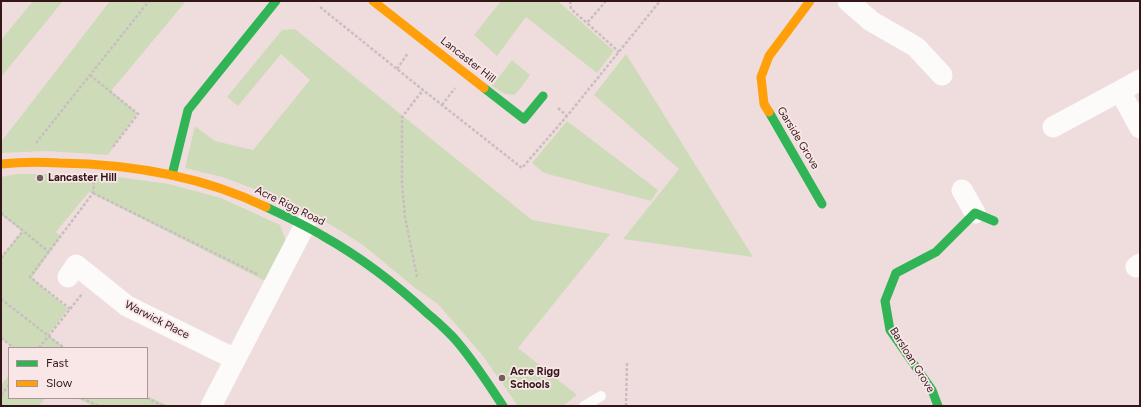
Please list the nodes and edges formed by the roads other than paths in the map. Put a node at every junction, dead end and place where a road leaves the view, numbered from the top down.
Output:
1 (276, 1) edge
2 (373, 1) edge
3 (810, 1) edge
4 (848, 1) edge
5 (942, 75) dead end
6 (1140, 80) edge
7 (1120, 91) junction
8 (544, 96) road end
9 (1053, 127) dead end
10 (1140, 128) edge
11 (1, 164) edge
12 (172, 175) junction
13 (962, 190) dead end
14 (822, 204) dead end
15 (975, 213) junction
16 (994, 221) dead end
17 (305, 225) junction
18 (68, 277) dead end
19 (235, 359) junction
20 (601, 396) dead end
21 (211, 406) edge
22 (503, 406) edge
23 (584, 406) edge
24 (938, 406) edge

1 - 12 street
2 - 8 street, Lancaster Hill
3 - 14 street, Garside Grove
4 - 5 street
6 - 7 street
7 - 9 street
7 - 10 street
11 - 12 street, Acre Rigg Road
12 - 17 street, Acre Rigg Road
13 - 15 street
15 - 16 street
15 - 24 street, Barsloan Grove
17 - 19 street
17 - 22 street, Acre Rigg Road
18 - 19 street, Warwick Place
19 - 21 street
20 - 23 lane

